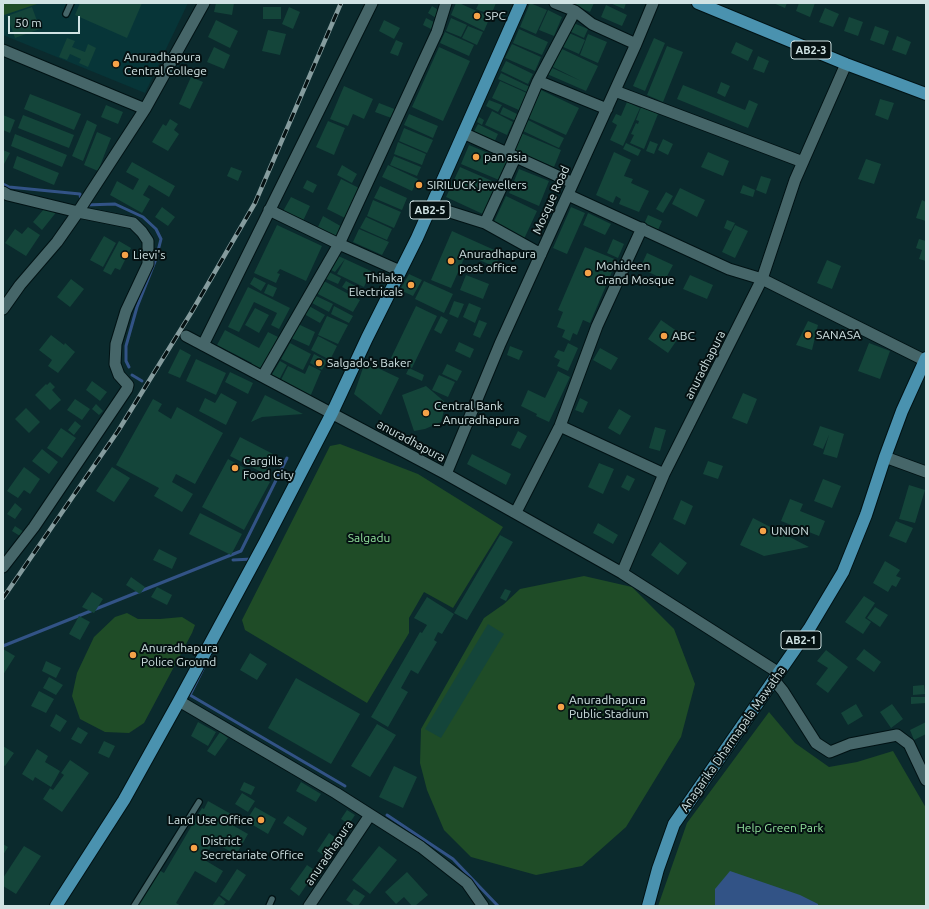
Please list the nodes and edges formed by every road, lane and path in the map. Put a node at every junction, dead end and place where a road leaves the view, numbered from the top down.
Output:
1 (71, 3) edge
2 (204, 3) edge
3 (372, 3) edge
4 (446, 3) edge
5 (521, 3) edge
6 (555, 3) edge
7 (652, 3) edge
8 (700, 3) edge
9 (575, 11) junction
10 (66, 14) dead end
11 (636, 44) junction
12 (3, 50) edge
13 (846, 64) junction
14 (538, 81) junction
15 (615, 91) junction
16 (926, 94) edge
17 (145, 109) junction
18 (606, 109) junction
19 (463, 133) junction
20 (511, 156) junction
21 (803, 162) junction
22 (573, 183) junction
23 (3, 192) edge
24 (568, 195) junction
25 (432, 206) junction
26 (269, 210) junction
27 (78, 212) junction
28 (485, 223) junction
29 (642, 228) junction
30 (339, 244) junction
31 (541, 254) junction
32 (400, 271) junction
33 (762, 278) junction
34 (3, 309) edge
35 (186, 336) dead end
36 (203, 345) junction
37 (925, 359) edge
38 (263, 376) junction
39 (332, 413) junction
40 (560, 426) junction
41 (885, 457) junction
42 (926, 472) edge
43 (446, 474) junction
44 (664, 474) junction
45 (516, 512) junction
46 (3, 567) edge
47 (622, 572) junction
48 (776, 677) junction
49 (179, 702) junction
50 (926, 780) edge
51 (199, 802) dead end
52 (370, 815) junction
53 (272, 899) dead end
54 (56, 906) edge
55 (134, 906) edge
56 (269, 906) edge
57 (309, 906) edge
58 (483, 906) edge
59 (648, 906) edge

1 - 10 lane
2 - 17 street
3 - 26 street
4 - 30 street
5 - 19 main road, AB2-5
6 - 9 street
7 - 11 street, Mosque Road
8 - 13 main road, AB2-3
9 - 11 street
9 - 14 street
11 - 15 street, Mosque Road
12 - 17 street
13 - 16 main road, AB2-3
13 - 21 street, anuradhapura
14 - 18 street
14 - 20 street
15 - 18 street, Mosque Road
15 - 21 street
17 - 27 street
18 - 22 street, Mosque Road
19 - 20 street
19 - 25 main road, AB2-5
20 - 22 street
20 - 28 street
21 - 33 street, anuradhapura
22 - 24 street, Mosque Road
23 - 27 street
24 - 29 street
24 - 31 street, Mosque Road
25 - 28 street
25 - 32 main road, AB2-5
26 - 30 street
26 - 36 street
27 - 34 street
27 - 46 street
28 - 31 street
29 - 33 street
29 - 40 street
30 - 32 street
30 - 38 street
31 - 43 street, Mosque Road
32 - 39 main road, AB2-5
33 - 37 street
33 - 44 street, anuradhapura
35 - 36 street, anuradhapura
36 - 38 street, anuradhapura
37 - 41 main road, Anagarika Dharmapala Mawatha / AB2-1
38 - 39 street, anuradhapura
39 - 43 street, anuradhapura
39 - 49 main road, AB2-5
40 - 44 street
40 - 45 street
41 - 42 street
41 - 48 main road, Anagarika Dharmapala Mawatha / AB2-1
43 - 45 street, anuradhapura
44 - 47 street, anuradhapura
45 - 47 street, anuradhapura
47 - 48 street, anuradhapura
48 - 50 street
48 - 59 main road, Anagarika Dharmapala Mawatha / AB2-1
49 - 52 street
49 - 54 main road, AB2-5
51 - 55 lane
52 - 57 street, anuradhapura
52 - 58 street
53 - 56 lane

